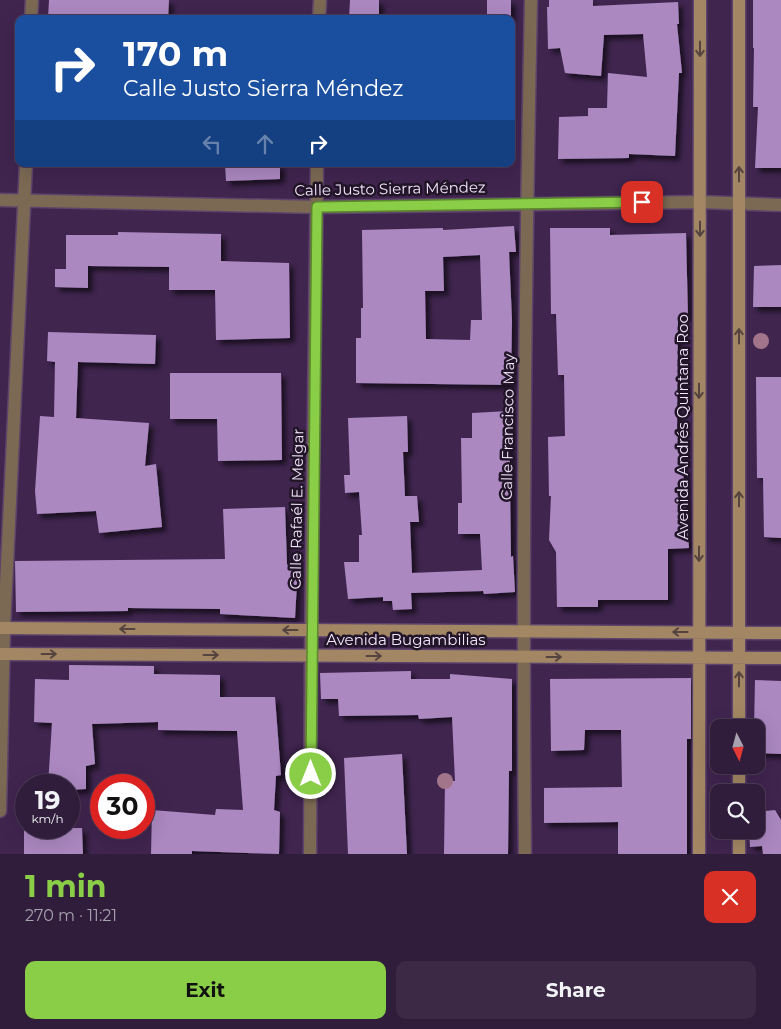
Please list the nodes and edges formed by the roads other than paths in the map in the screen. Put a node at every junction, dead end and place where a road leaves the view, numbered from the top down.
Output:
1 (32, 0) edge
2 (320, 0) edge
3 (531, 0) edge
4 (700, 0) edge
5 (739, 0) edge
6 (31, 15) edge
7 (320, 15) edge
8 (26, 167) edge
9 (317, 167) edge
10 (0, 200) edge
11 (24, 201) junction
12 (700, 202) junction
13 (527, 203) junction
14 (739, 204) junction
15 (781, 205) edge
16 (317, 207) junction
17 (2, 628) edge
18 (311, 630) junction
19 (523, 631) junction
20 (699, 632) junction
21 (740, 632) junction
22 (781, 633) edge
23 (2, 654) edge
24 (311, 655) junction
25 (523, 656) junction
26 (699, 657) junction
27 (739, 658) junction
28 (781, 658) edge
29 (739, 719) edge
30 (0, 811) edge
31 (739, 839) edge
32 (310, 854) edge
33 (525, 854) edge
34 (699, 854) edge
35 (739, 854) edge

1 - 6 street
2 - 7 street
3 - 13 street, Calle Francisco May
4 -> 12 main road, Avenida Andrés Quintana Roo
14 -> 5 main road
8 - 11 street
9 - 16 street, Calle Rafaél E. Melgar
10 - 11 street, Calle Justo Sierra Méndez
11 - 16 street, Calle Justo Sierra Méndez
11 - 17 street
12 - 13 street, Calle Justo Sierra Méndez
12 - 14 street, Calle Justo Sierra Méndez
12 -> 20 main road, Avenida Andrés Quintana Roo
13 - 16 street, Calle Justo Sierra Méndez
13 - 19 street, Calle Francisco May
14 - 15 street, Calle Justo Sierra Méndez
21 -> 14 main road
16 - 18 street, Calle Rafaél E. Melgar
18 -> 17 main road, Avenida Bugambilias
17 - 23 street
18 - 19 main road, Avenida Bugambilias
18 - 24 street, Calle Rafaél E. Melgar
20 -> 19 main road, Avenida Bugambilias
19 - 25 street, Calle Francisco May
20 - 21 main road, Avenida Bugambilias
20 - 26 main road, Avenida Andrés Quintana Roo
21 - 22 main road, Avenida Bugambilias
21 - 27 main road
23 -> 24 main road, Avenida Bugambilias
23 - 30 street
24 -> 25 main road, Avenida Bugambilias
24 - 32 street, Calle Rafaél E. Melgar
25 -> 26 main road, Avenida Bugambilias
25 - 33 street, Calle Francisco May
26 - 27 main road, Avenida Bugambilias
26 - 34 main road, Avenida Andrés Quintana Roo
27 - 28 main road, Avenida Bugambilias
29 -> 27 main road
31 - 35 main road

